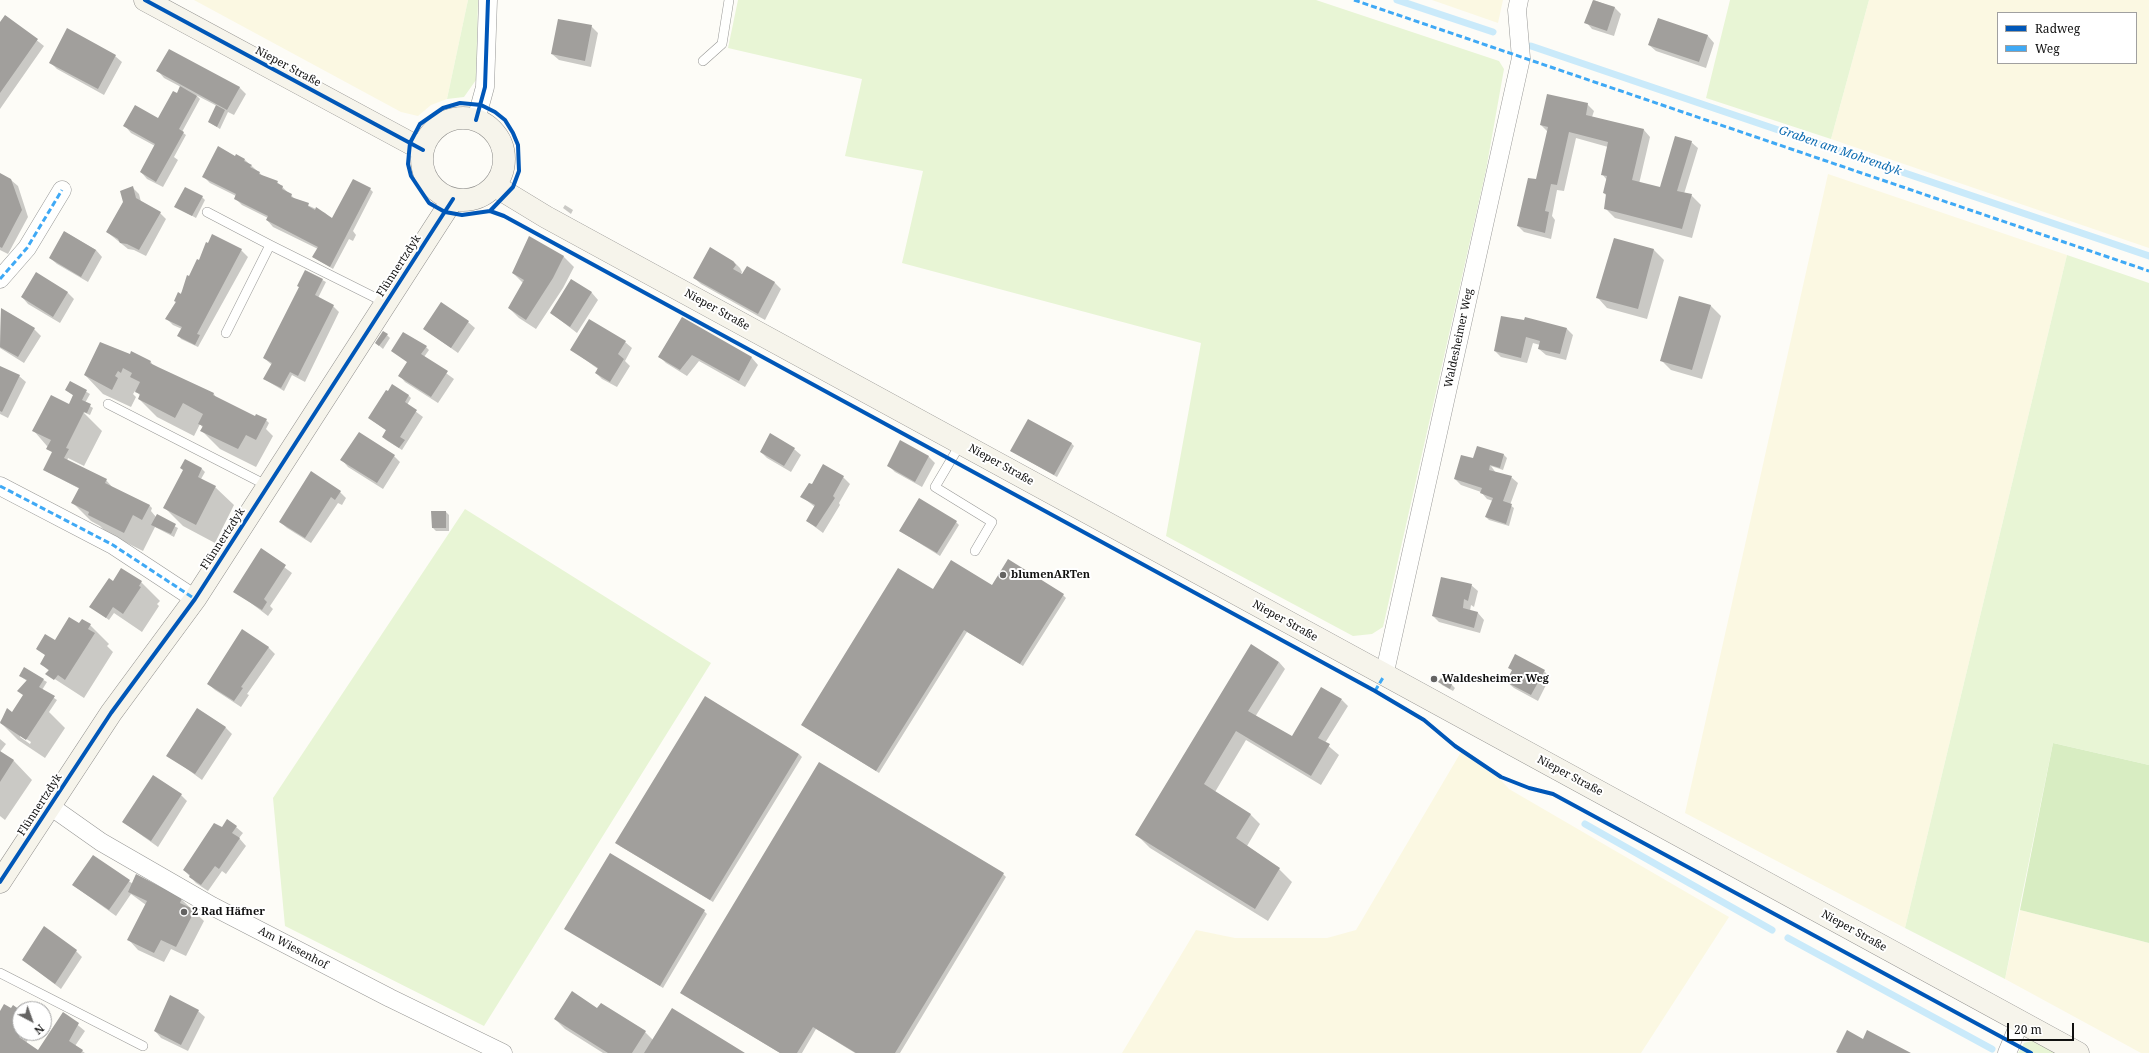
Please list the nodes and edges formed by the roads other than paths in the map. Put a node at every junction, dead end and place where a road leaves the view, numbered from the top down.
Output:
1 (145, 0) edge
2 (488, 0) edge
3 (729, 0) edge
4 (1519, 0) edge
5 (703, 61) dead end
6 (476, 120) junction
7 (423, 150) junction
8 (495, 186) junction
9 (62, 190) dead end
10 (453, 199) junction
11 (207, 212) dead end
12 (270, 245) junction
13 (0, 279) edge
14 (386, 303) junction
15 (226, 333) dead end
16 (108, 404) dead end
17 (961, 443) junction
18 (0, 486) edge
19 (268, 486) junction
20 (975, 551) dead end
21 (195, 599) junction
22 (1384, 676) junction
23 (50, 806) junction
24 (0, 882) edge
25 (0, 974) edge
26 (2020, 1022) junction
27 (143, 1046) dead end
28 (503, 1053) edge
29 (2007, 1053) edge
30 (2078, 1053) edge

1 - 7 main road, Nieper Straße
2 - 6 street
3 - 5 lane
4 - 22 street, Waldesheimer Weg
6 - 7 main road
6 - 8 main road
7 - 10 main road
8 - 10 main road
8 - 17 main road, Nieper Straße
9 - 13 street
10 - 14 main road, Flünnertzdyk
11 - 12 lane, Flünnertzdyk
12 - 14 lane, Flünnertzdyk
12 - 15 lane
14 - 19 main road, Flünnertzdyk
16 - 19 lane
17 - 20 lane
17 - 22 main road, Nieper Straße
18 - 21 street
19 - 21 main road, Flünnertzdyk
21 - 23 main road, Flünnertzdyk
22 - 26 main road, Nieper Straße
23 - 24 main road, Flünnertzdyk
23 - 28 street, Am Wiesenhof
25 - 27 lane
26 - 29 street
26 - 30 main road, Nieper Straße

